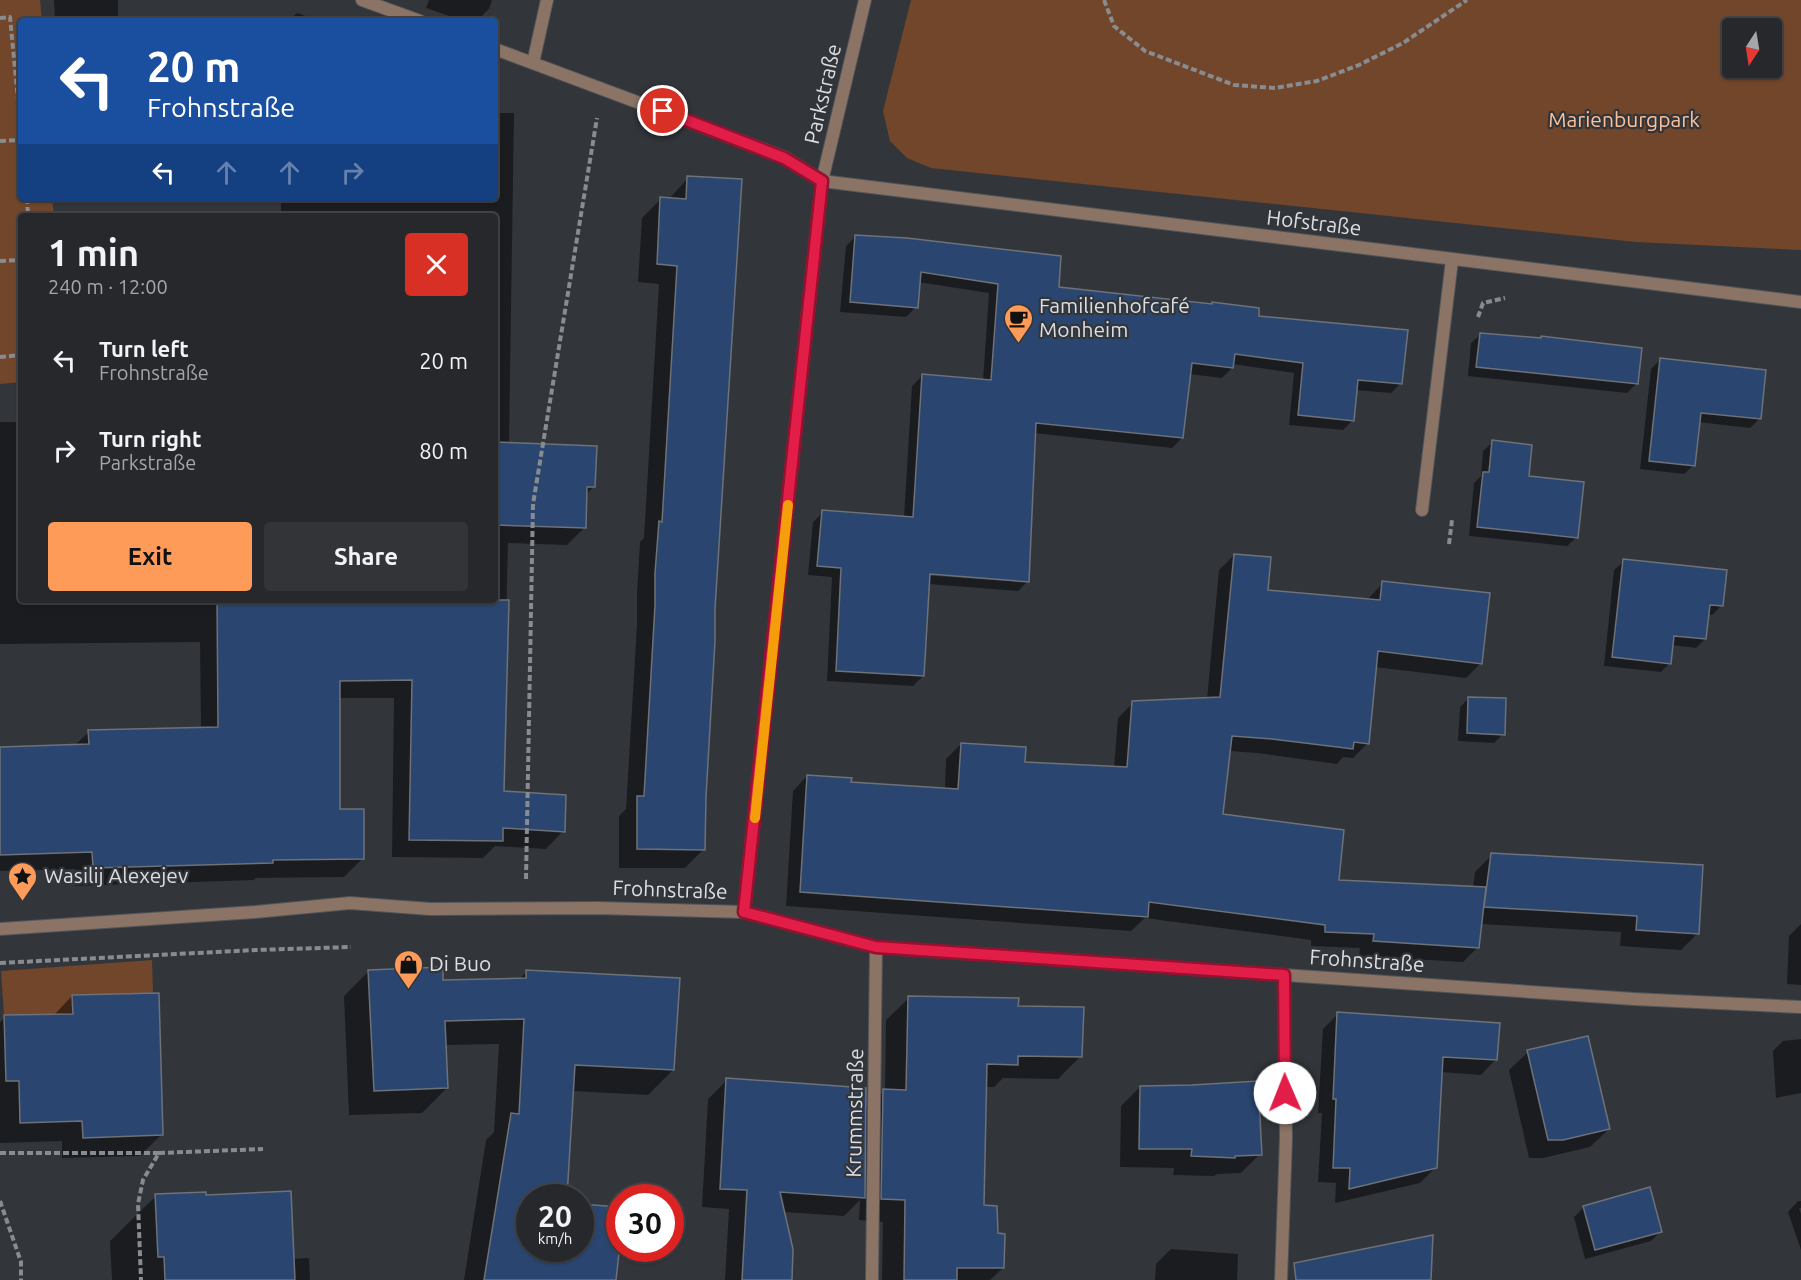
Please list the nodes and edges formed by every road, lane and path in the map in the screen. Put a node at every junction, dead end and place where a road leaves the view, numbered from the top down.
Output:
1 (362, 0) edge
2 (547, 0) edge
3 (865, 0) edge
4 (1104, 0) edge
5 (1467, 0) edge
6 (0, 18) edge
7 (412, 18) edge
8 (498, 50) edge
9 (532, 63) junction
10 (602, 88) junction
11 (18, 100) edge
12 (18, 140) edge
13 (0, 141) edge
14 (822, 181) junction
15 (18, 260) edge
16 (1452, 260) junction
17 (0, 261) edge
18 (1512, 296) dead end
19 (1801, 302) edge
20 (1477, 320) dead end
21 (18, 355) edge
22 (0, 357) edge
23 (1422, 510) dead end
24 (1453, 510) dead end
25 (1449, 544) dead end
26 (525, 907) junction
27 (744, 912) junction
28 (0, 929) edge
29 (351, 947) dead end
30 (876, 947) junction
31 (0, 963) edge
32 (1284, 975) junction
33 (1801, 1007) edge
34 (263, 1149) dead end
35 (0, 1153) edge
36 (159, 1153) junction
37 (0, 1201) edge
38 (21, 1280) edge
39 (141, 1280) edge
40 (872, 1280) edge
41 (1281, 1280) edge

1 - 7 street
2 - 9 street
3 - 14 street, Parkstraße
4 - 5 path
6 - 11 path
8 - 9 street
9 - 10 street
10 - 14 street
10 - 26 path
12 - 13 path
14 - 16 street, Hofstraße
14 - 27 street, Parkstraße
15 - 17 path
16 - 19 street, Hofstraße
16 - 23 street
18 - 20 path
21 - 22 path
24 - 25 path
26 - 27 street, Frohnstraße
26 - 28 street, Frohnstraße
27 - 30 street, Frohnstraße
29 - 31 path
30 - 32 street, Frohnstraße
30 - 40 street, Krummstraße
32 - 33 street, Frohnstraße
32 - 41 street
34 - 36 path
35 - 36 path
36 - 39 path
37 - 38 path

